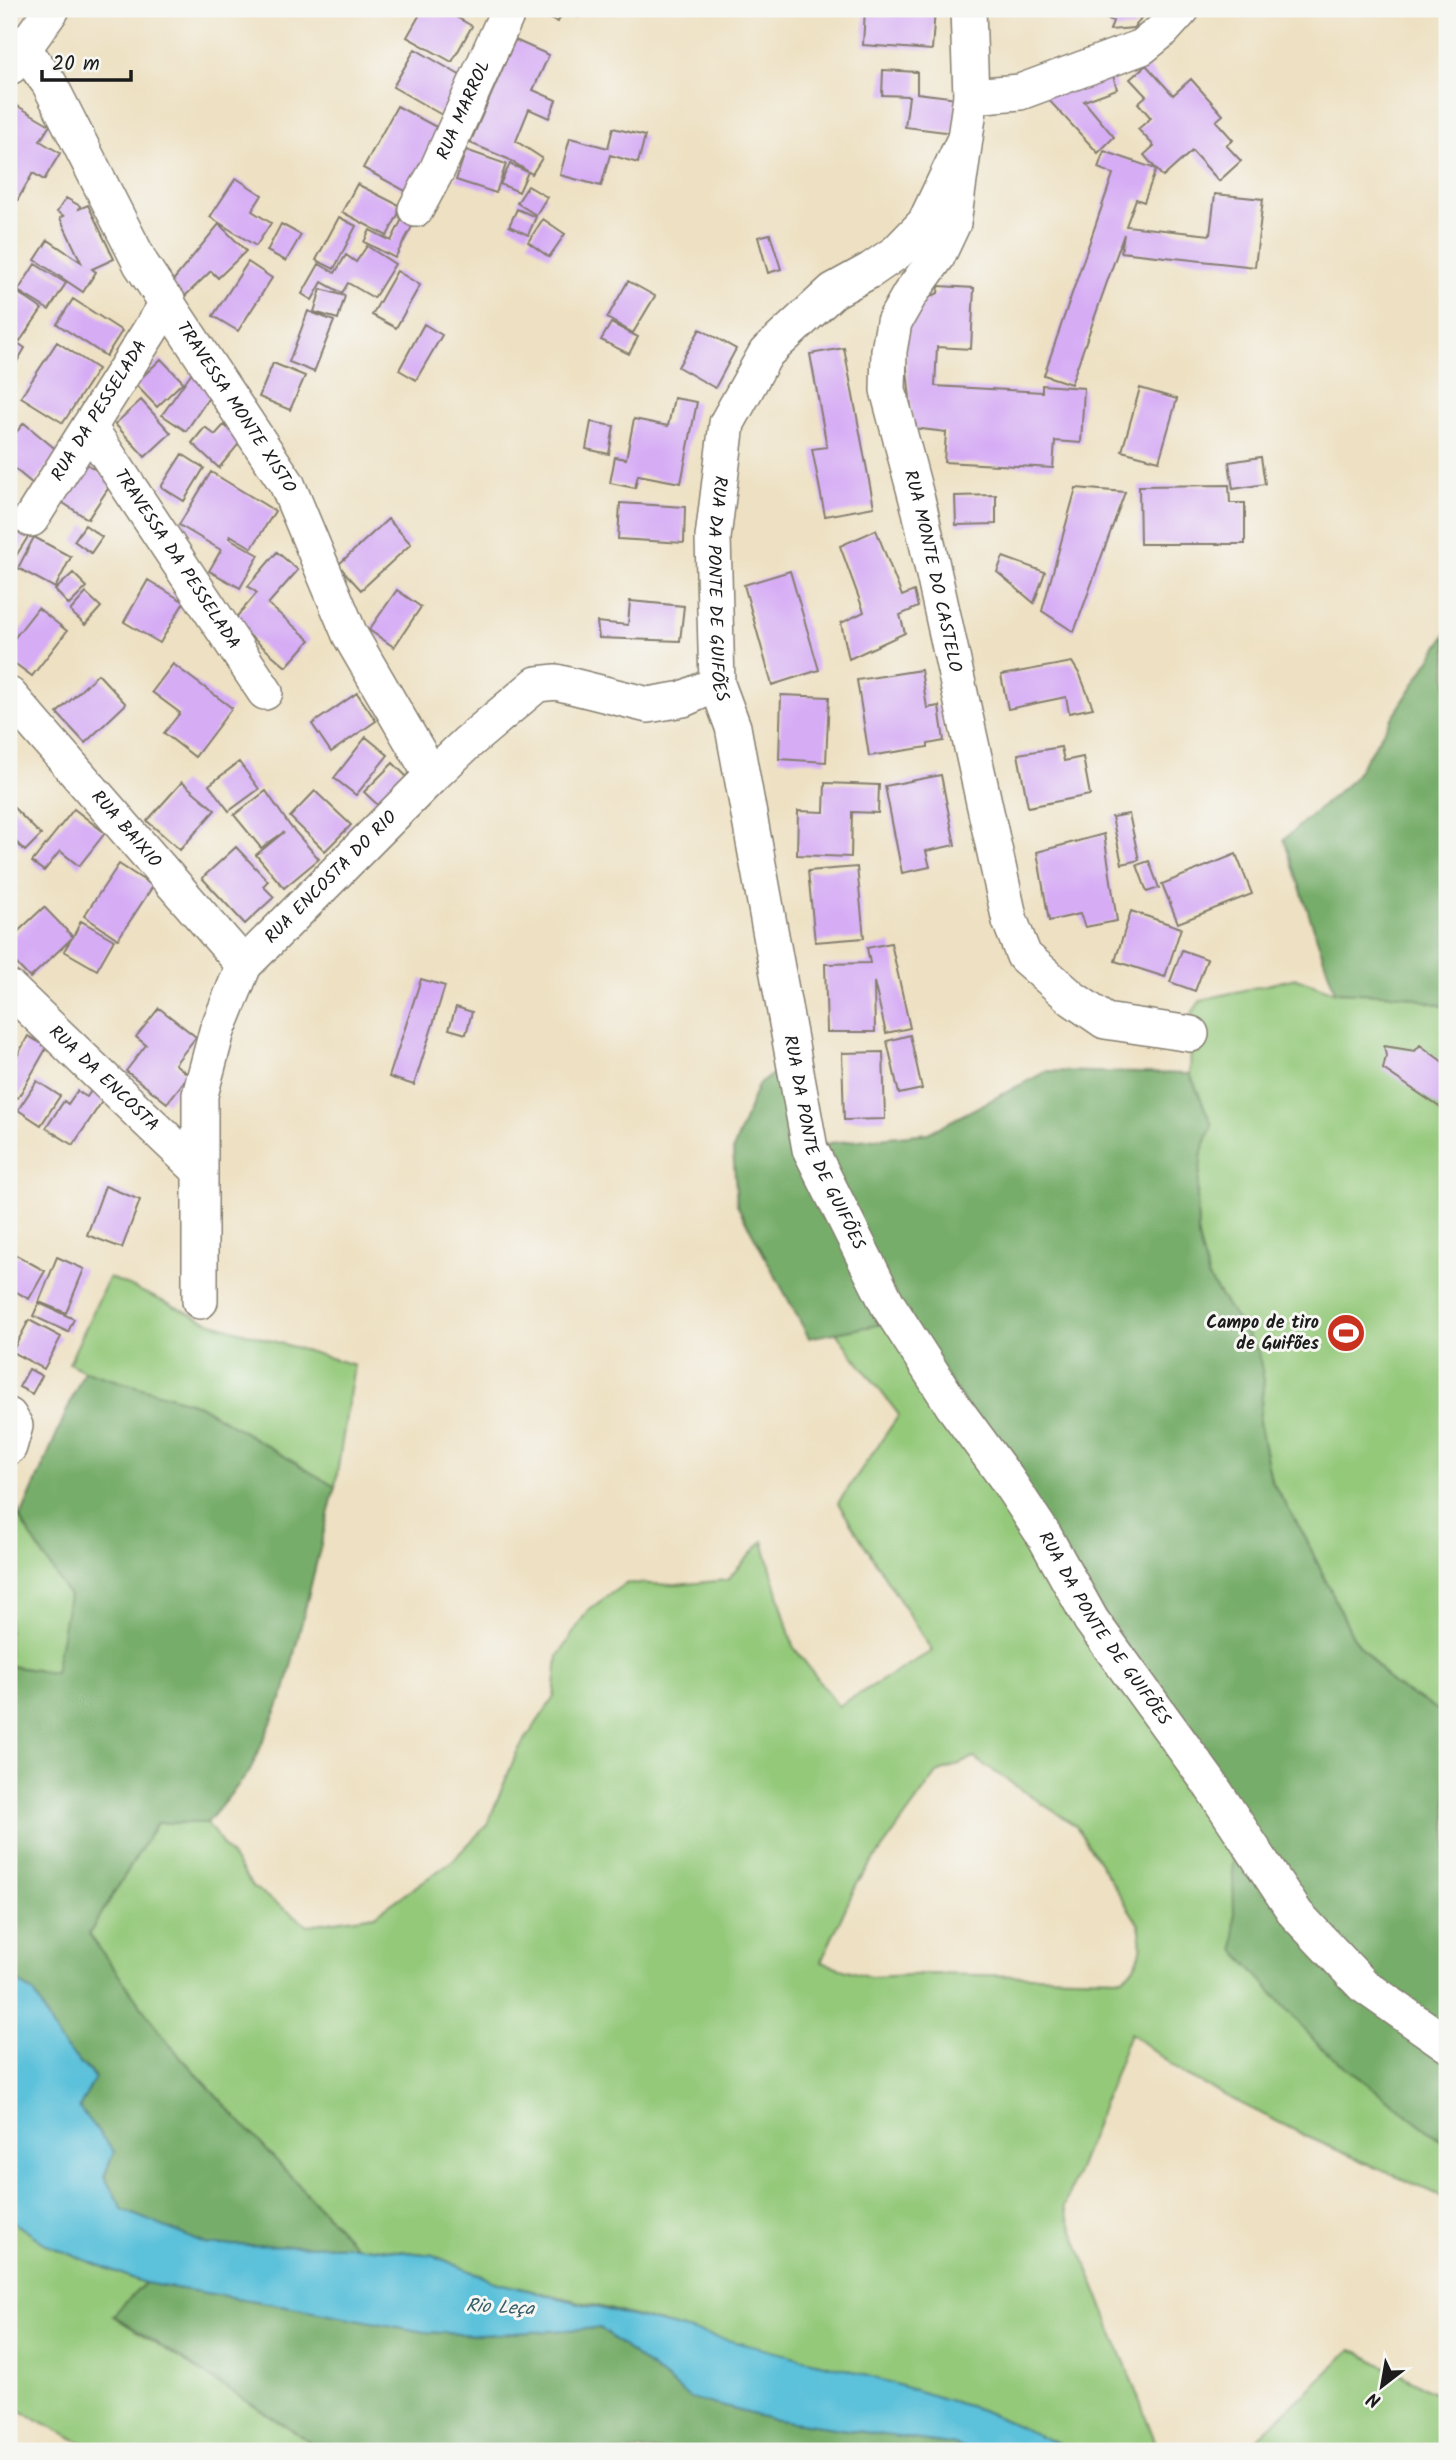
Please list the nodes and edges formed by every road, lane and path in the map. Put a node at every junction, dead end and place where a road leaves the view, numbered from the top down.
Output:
1 (52, 9) edge
2 (509, 9) edge
3 (968, 9) edge
4 (1182, 9) edge
5 (13, 55) edge
6 (971, 96) junction
7 (963, 143) junction
8 (416, 208) dead end
9 (168, 302) junction
10 (89, 427) junction
11 (31, 519) dead end
12 (717, 684) junction
13 (265, 692) dead end
14 (9, 695) edge
15 (432, 776) junction
16 (244, 965) junction
17 (9, 988) edge
18 (1191, 1034) dead end
19 (199, 1170) junction
20 (200, 1301) dead end
21 (9, 1416) edge
22 (9, 1447) edge
23 (1447, 2044) edge

1 - 5 street
2 - 8 street, RUA MARROL
3 - 6 street, RUA MONTE DO CASTELO
4 - 6 street
5 - 9 street, TRAVESSA MONTE XISTO
6 - 7 street, RUA MONTE DO CASTELO
7 - 12 street, RUA DA PONTE DE GUIFÕES
7 - 18 street, RUA MONTE DO CASTELO
9 - 10 street, RUA DA PESSELADA
9 - 15 street, TRAVESSA MONTE XISTO
10 - 11 street, RUA DA PESSELADA
10 - 13 street, TRAVESSA DA PESSELADA
12 - 15 street, RUA ENCOSTA DO RIO
12 - 23 street, RUA DA PONTE DE GUIFÕES
14 - 16 street, RUA BAIXIO
15 - 16 street, RUA ENCOSTA DO RIO
16 - 19 street, RUA ENCOSTA DO RIO
17 - 19 street, RUA DA ENCOSTA
19 - 20 street, RUA ENCOSTA DO RIO
21 - 22 street

